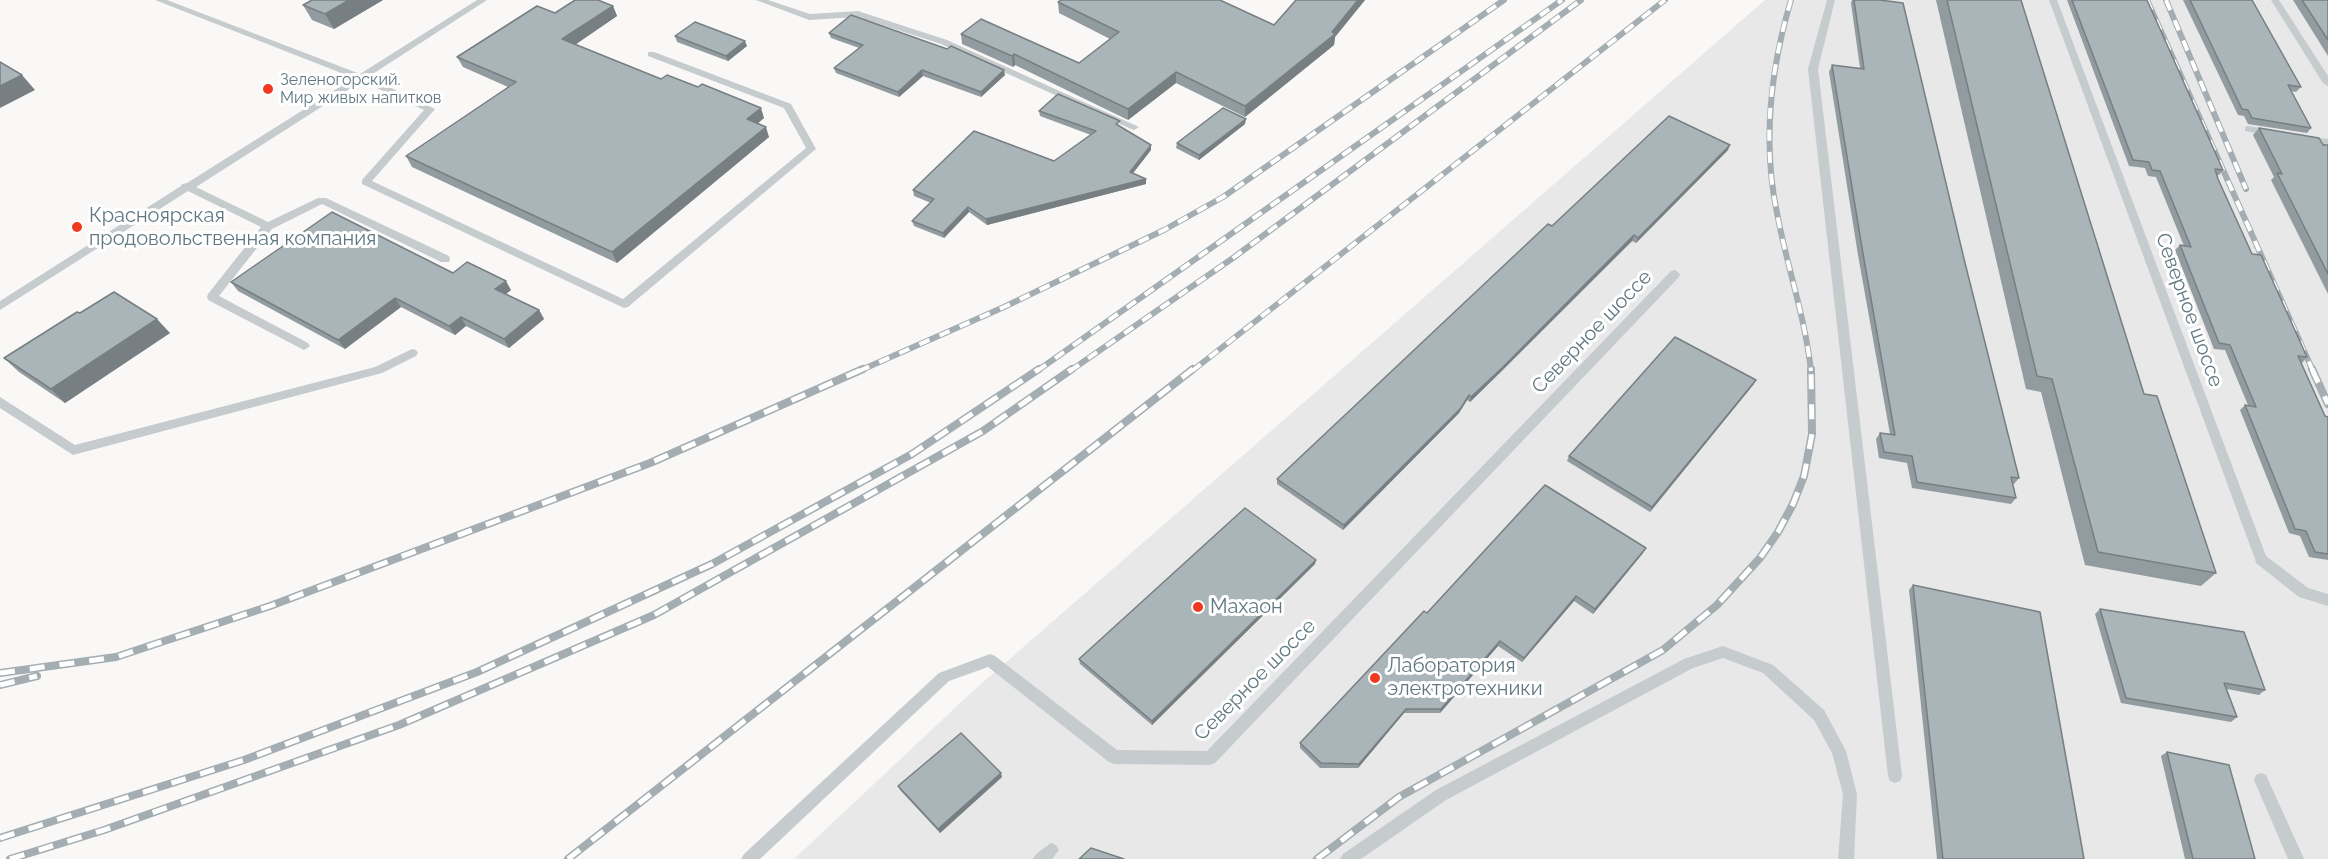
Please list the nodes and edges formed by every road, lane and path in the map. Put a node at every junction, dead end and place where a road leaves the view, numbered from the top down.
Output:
1 (159, 0) edge
2 (483, 0) edge
3 (760, 0) edge
4 (1831, 0) edge
5 (2053, 0) edge
6 (2275, 0) edge
7 (651, 54) dead end
8 (363, 78) junction
9 (2328, 83) edge
10 (1134, 127) dead end
11 (2248, 129) dead end
12 (2282, 135) edge
13 (2294, 137) edge
14 (2328, 142) edge
15 (186, 186) junction
16 (268, 226) junction
17 (445, 259) dead end
18 (1675, 274) dead end
19 (0, 306) edge
20 (304, 345) dead end
21 (412, 353) dead end
22 (0, 402) edge
23 (2328, 600) edge
24 (1895, 777) dead end
25 (2261, 780) dead end
26 (749, 859) edge
27 (1348, 859) edge
28 (1846, 859) edge
29 (2296, 859) edge

1 - 8 lane
2 - 8 lane
3 - 10 lane
4 - 24 lane
5 - 23 lane, Северное шоссе
6 - 9 lane
7 - 8 lane
8 - 15 lane
11 - 12 lane
13 - 14 lane
15 - 16 lane
15 - 19 lane
16 - 17 lane
16 - 20 lane
18 - 26 lane, Северное шоссе
21 - 22 lane
25 - 29 lane
27 - 28 lane

